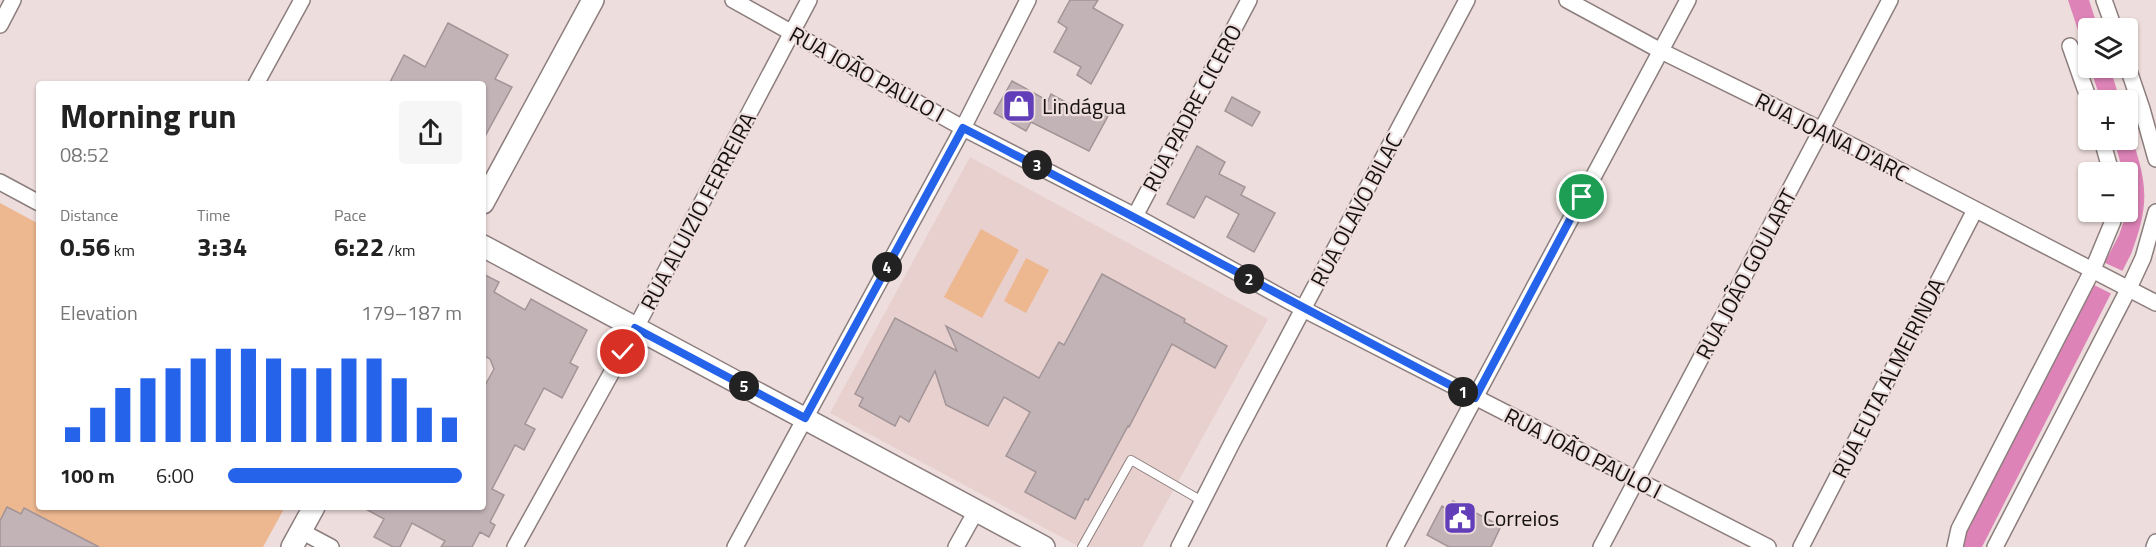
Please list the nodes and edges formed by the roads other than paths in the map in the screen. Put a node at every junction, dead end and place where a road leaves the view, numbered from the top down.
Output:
1 (13, 0) edge
2 (302, 0) edge
3 (593, 0) edge
4 (733, 0) edge
5 (809, 0) edge
6 (1028, 0) edge
7 (1249, 0) edge
8 (1467, 0) edge
9 (1568, 0) edge
10 (1688, 0) edge
11 (1890, 0) edge
12 (2104, 0) edge
13 (2110, 18) edge
14 (0, 26) edge
15 (792, 33) junction
16 (2070, 46) dead end
17 (1661, 51) junction
18 (2131, 78) edge
19 (258, 81) edge
20 (2085, 90) edge
21 (963, 128) junction
22 (1822, 130) junction
23 (2156, 159) edge
24 (0, 183) edge
25 (486, 197) edge
26 (36, 201) edge
27 (1975, 210) junction
28 (2156, 212) edge
29 (1135, 216) junction
30 (2113, 222) edge
31 (486, 248) edge
32 (2095, 271) junction
33 (2124, 286) junction
34 (2156, 303) edge
35 (1303, 309) junction
36 (635, 328) junction
37 (1475, 398) junction
38 (805, 418) junction
39 (1637, 481) junction
40 (1203, 501) junction
41 (312, 510) edge
42 (976, 511) junction
43 (297, 539) edge
44 (2156, 543) edge
45 (331, 547) edge
46 (514, 547) edge
47 (735, 547) edge
48 (956, 547) edge
49 (1044, 547) edge
50 (1082, 547) edge
51 (1179, 547) edge
52 (1395, 547) edge
53 (1601, 547) edge
54 (1768, 547) edge
55 (1801, 547) edge
56 (1955, 547) edge
57 (1995, 547) edge
58 (2154, 547) edge

1 - 14 street
2 - 19 street
3 - 25 street
4 - 15 street, RUA JOÃO PAULO I
5 - 15 street, RUA ALUIZIO FERREIRA
6 - 21 street
7 - 29 street, RUA PADRE CICERO
8 - 35 street, RUA OLAVO BILAC
9 - 17 street, RUA JOANA D'ARC
10 - 17 street
11 - 22 street, RUA JOÃO GOULART
12 - 13 street
15 - 21 street, RUA JOÃO PAULO I
15 - 36 street, RUA ALUIZIO FERREIRA
16 - 20 street
17 - 22 street, RUA JOANA D'ARC
17 - 37 street
18 - 23 street
21 - 29 street, RUA JOÃO PAULO I
21 - 38 street
22 - 27 street, RUA JOANA D'ARC
22 - 39 street, RUA JOÃO GOULART
24 - 26 street
27 - 32 street, RUA JOANA D'ARC
27 - 55 street, RUA EUTA ALMEIRINDA
28 - 33 street
29 - 35 street, RUA JOÃO PAULO I
30 - 32 street
31 - 36 street
32 - 33 street, RUA JOANA D'ARC
32 - 56 street
33 - 34 street, RUA JOANA D'ARC
33 - 57 street
35 - 37 street, RUA JOÃO PAULO I
35 - 40 street, RUA OLAVO BILAC
36 - 38 street
36 - 46 street, RUA ALUIZIO FERREIRA
37 - 39 street, RUA JOÃO PAULO I
37 - 52 street
38 - 42 street
38 - 47 street
39 - 53 street, RUA JOÃO GOULART
39 - 54 street, RUA JOÃO PAULO I
40 - 50 lane
40 - 51 street, RUA OLAVO BILAC
41 - 43 street
42 - 48 street
42 - 49 street
43 - 45 street
44 - 58 street

